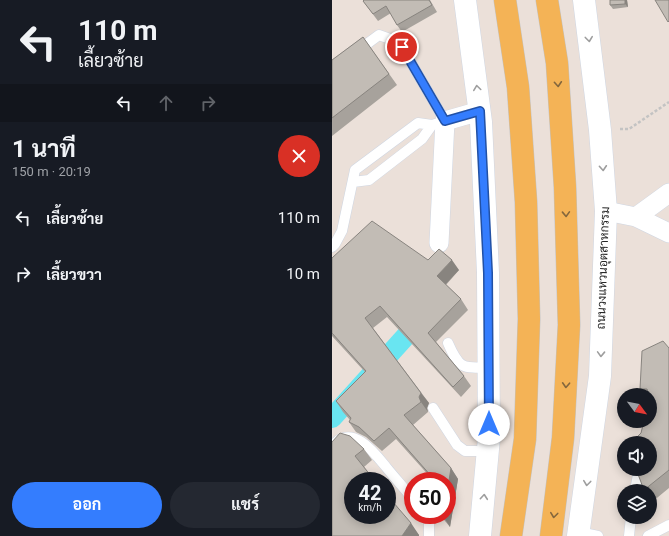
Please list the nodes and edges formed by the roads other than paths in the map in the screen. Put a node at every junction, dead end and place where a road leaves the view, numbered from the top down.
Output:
1 (465, 0) edge
2 (505, 0) edge
3 (546, 0) edge
4 (584, 0) edge
5 (350, 56) edge
6 (480, 111) junction
7 (439, 123) junction
8 (353, 182) junction
9 (669, 193) edge
10 (606, 211) junction
11 (636, 216) junction
12 (669, 233) edge
13 (439, 243) dead end
14 (332, 247) edge
15 (448, 343) dead end
16 (489, 367) junction
17 (432, 408) dead end
18 (332, 446) edge
19 (488, 451) junction
20 (404, 488) edge
21 (429, 524) edge
22 (631, 524) edge
23 (669, 525) edge
24 (585, 535) edge
25 (429, 536) edge
26 (480, 536) edge
27 (511, 536) edge
28 (551, 536) edge
29 (628, 536) edge
30 (648, 536) edge

6 -> 1 main road
2 - 27 main road
3 -> 28 main road
4 -> 10 main road, ถนนวงแหวนอุตสาหกรรม
5 - 7 lane
6 - 7 street
6 - 16 main road
7 - 8 lane
7 - 8 lane
7 - 13 street
8 - 14 lane
9 - 11 street
10 - 11 street
10 -> 24 main road, ถนนวงแหวนอุตสาหกรรม
11 - 12 street
15 - 16 lane
16 - 19 main road
17 - 19 lane
18 - 20 lane
26 -> 19 main road
21 - 25 lane
22 - 29 lane
23 - 30 lane

